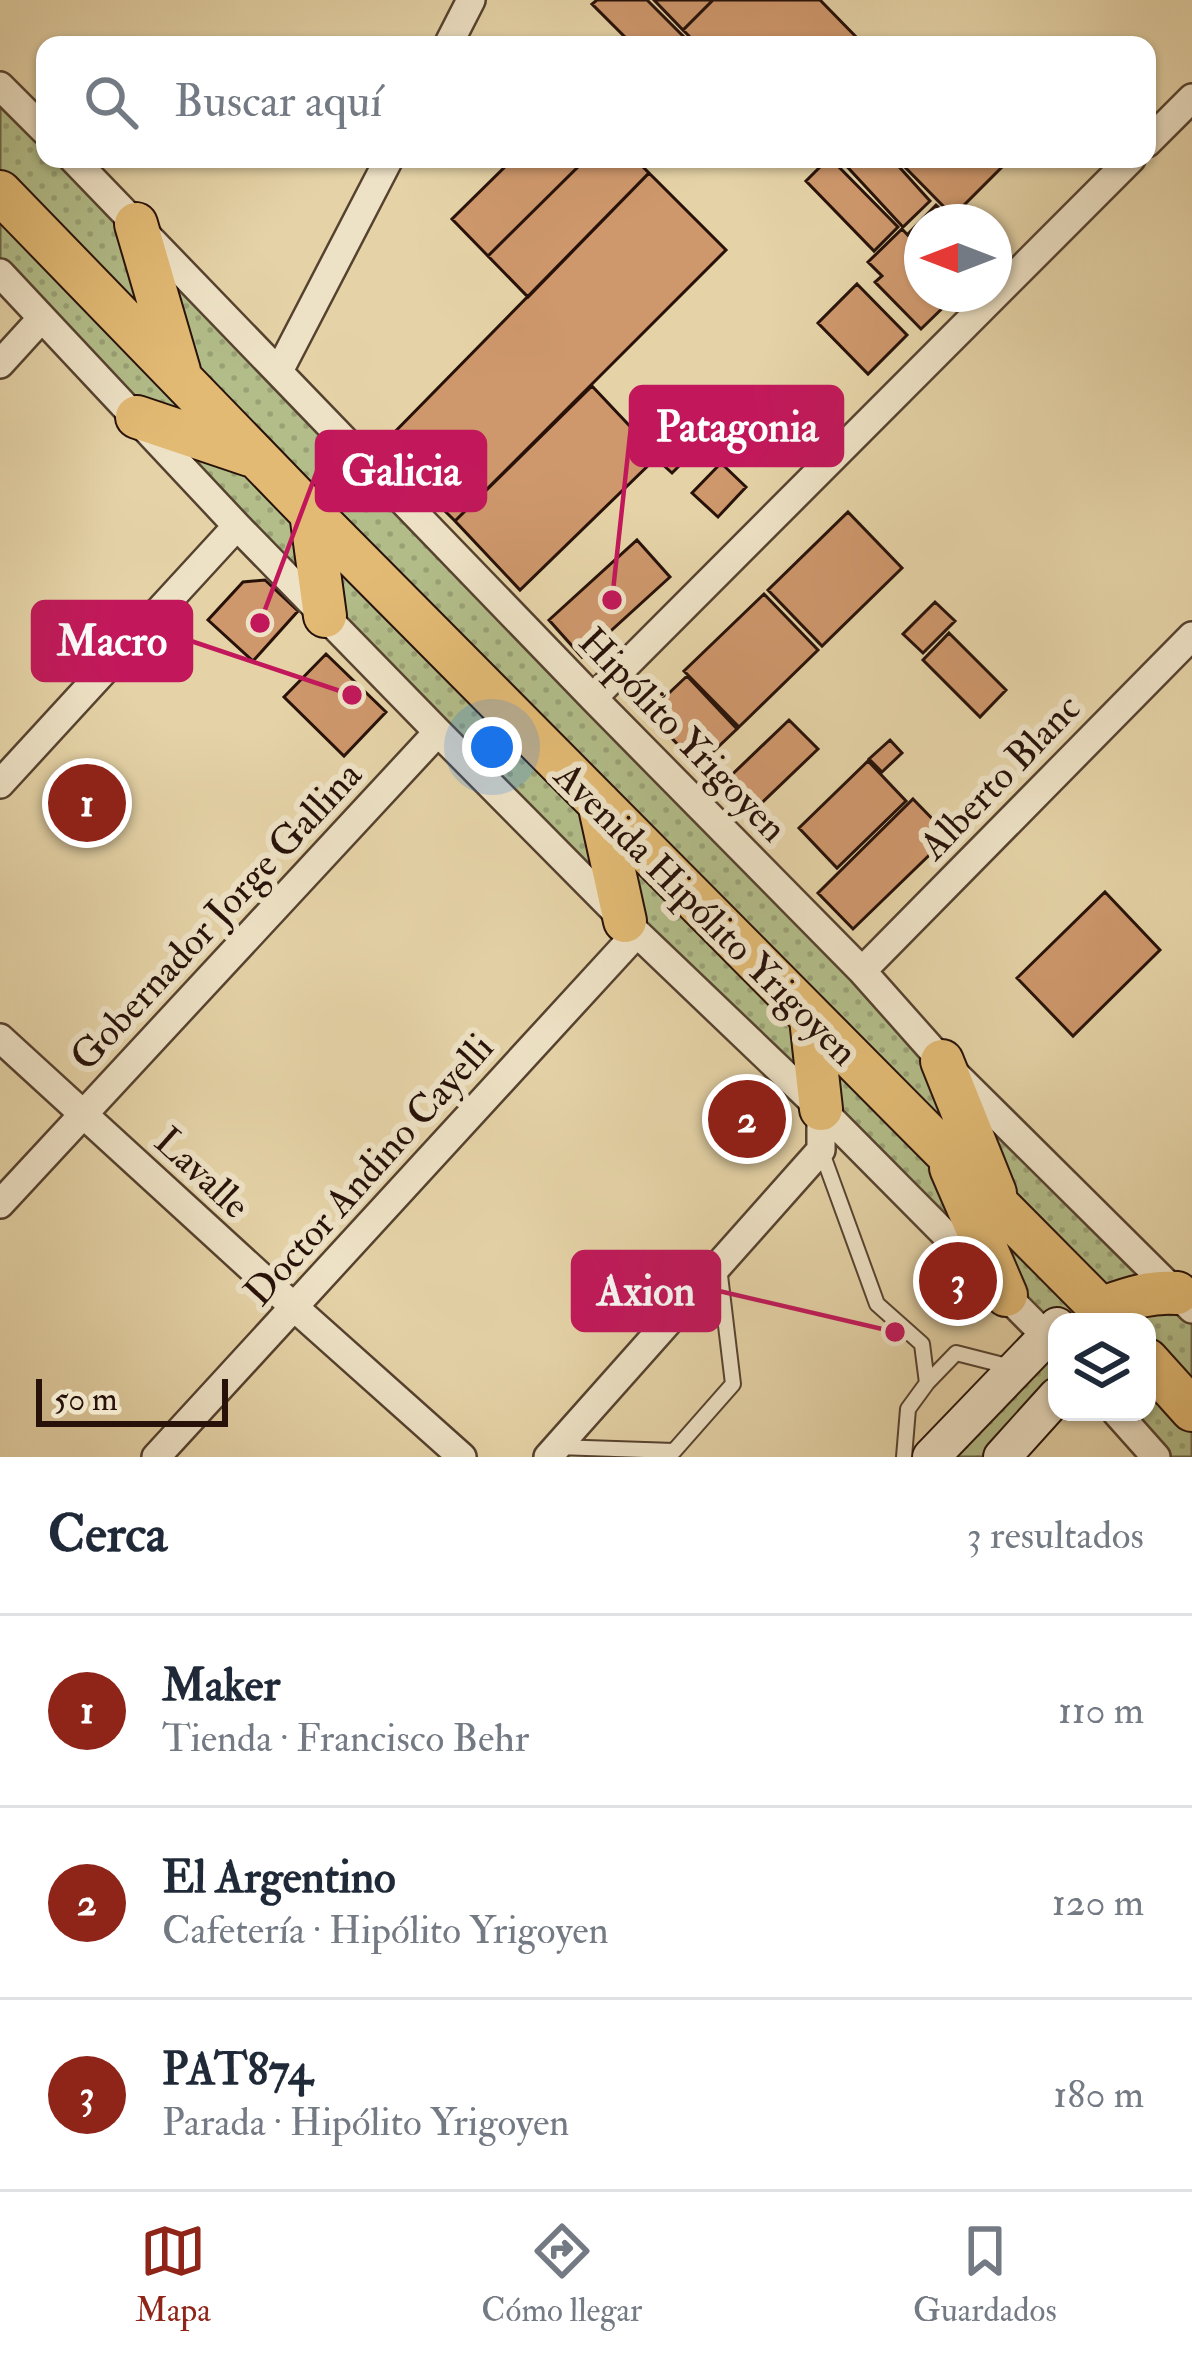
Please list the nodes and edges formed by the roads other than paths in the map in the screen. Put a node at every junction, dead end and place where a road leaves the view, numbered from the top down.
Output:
1 (471, 0) edge
2 (453, 36) edge
3 (0, 86) edge
4 (1192, 98) edge
5 (36, 122) edge
6 (1156, 134) edge
7 (82, 168) edge
8 (384, 168) edge
9 (1122, 168) edge
10 (0, 192) edge
11 (136, 224) junction
12 (0, 273) edge
13 (41, 320) junction
14 (0, 364) edge
15 (279, 371) junction
16 (182, 378) junction
17 (137, 417) junction
18 (259, 458) junction
19 (311, 513) junction
20 (237, 526) junction
21 (325, 616) junction
22 (1192, 636) edge
23 (593, 698) junction
24 (438, 732) junction
25 (0, 784) edge
26 (598, 802) junction
27 (631, 927) junction
28 (862, 971) junction
29 (811, 1019) junction
30 (0, 1038) edge
31 (942, 1061) junction
32 (83, 1114) junction
33 (821, 1130) junction
34 (944, 1151) junction
35 (0, 1204) edge
36 (1000, 1205) junction
37 (719, 1268) junction
38 (1006, 1295) junction
39 (1185, 1301) edge
40 (294, 1307) junction
41 (1048, 1313) edge
42 (1069, 1313) edge
43 (1102, 1313) edge
44 (1048, 1346) edge
45 (1016, 1368) junction
46 (1156, 1370) edge
47 (927, 1383) junction
48 (1048, 1406) edge
49 (1192, 1410) edge
50 (1124, 1421) edge
51 (553, 1452) edge
52 (156, 1457) edge
53 (462, 1457) edge
54 (904, 1457) edge
55 (931, 1457) edge
56 (1002, 1457) edge
57 (1156, 1457) edge

1 - 2 street
3 - 5 street
4 - 6 street
7 - 11 street, Hipólito Yrigoyen
8 - 15 street
9 - 23 street
10 - 16 highway, Avenida Hipólito Yrigoyen
11 - 15 street, Hipólito Yrigoyen
11 - 16 highway
12 - 13 street
13 - 14 street
13 - 17 street
15 - 23 street, Hipólito Yrigoyen
16 - 18 highway, Avenida Hipólito Yrigoyen
17 - 18 highway
17 - 20 street
18 - 19 highway, Avenida Hipólito Yrigoyen
19 - 21 highway
19 - 26 highway, Avenida Hipólito Yrigoyen
20 - 21 street
20 - 25 street
21 - 24 street
22 - 28 street, Alberto Blanc
23 - 28 street, Hipólito Yrigoyen
24 - 27 street
24 - 32 street, Gobernador Jorge Gallina
26 - 27 highway
26 - 29 highway, Avenida Hipólito Yrigoyen
27 - 33 street
27 - 40 street, Doctor Andino Cayelli
28 - 31 street, Hipólito Yrigoyen
29 - 33 highway
29 - 34 highway, Avenida Hipólito Yrigoyen
30 - 32 street, Lavalle
31 - 36 highway
31 - 39 street, Hipólito Yrigoyen
32 - 35 street, Gobernador Jorge Gallina
32 - 40 street, Lavalle
33 - 37 street
33 - 38 street
33 - 47 lane
34 - 36 highway, Avenida Hipólito Yrigoyen
34 - 38 highway
36 - 42 highway, Avenida Hipólito Yrigoyen
37 - 51 street
37 - 51 lane
38 - 41 street
39 - 43 highway
40 - 52 street, Doctor Andino Cayelli
40 - 53 street, Lavalle
44 - 45 main road
45 - 47 lane
45 - 55 main road
46 - 49 highway
47 - 54 lane
48 - 56 main road
50 - 57 street

